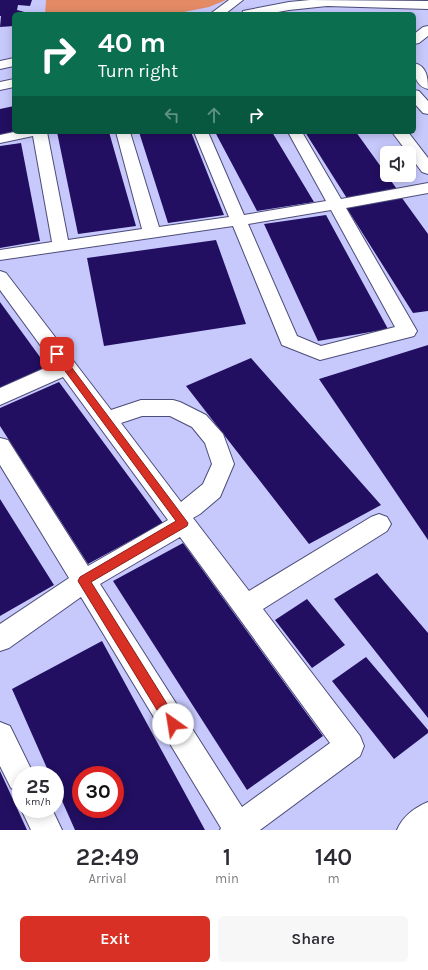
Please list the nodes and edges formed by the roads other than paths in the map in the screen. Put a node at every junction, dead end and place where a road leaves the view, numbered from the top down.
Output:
1 (237, 0) edge
2 (330, 1) edge
3 (428, 5) edge
4 (290, 7) edge
5 (219, 12) edge
6 (260, 12) edge
7 (340, 12) edge
8 (416, 17) edge
9 (428, 17) edge
10 (428, 30) edge
11 (416, 39) edge
12 (12, 56) edge
13 (0, 58) edge
14 (12, 62) edge
15 (0, 64) edge
16 (416, 70) edge
17 (12, 74) edge
18 (0, 76) edge
19 (12, 83) edge
20 (428, 85) edge
21 (0, 86) edge
22 (416, 96) edge
23 (428, 110) edge
24 (24, 134) edge
25 (40, 134) edge
26 (124, 134) edge
27 (202, 134) edge
28 (296, 134) edge
29 (402, 134) edge
30 (0, 139) edge
31 (428, 169) edge
32 (428, 188) edge
33 (337, 204) junction
34 (239, 220) junction
35 (152, 233) junction
36 (62, 246) junction
37 (0, 255) edge
38 (0, 277) edge
39 (67, 367) junction
40 (0, 397) edge
41 (107, 420) junction
42 (0, 446) edge
43 (180, 519) junction
44 (380, 524) dead end
45 (84, 581) junction
46 (246, 606) junction
47 (0, 639) edge
48 (0, 736) edge
49 (15, 766) edge
50 (428, 817) edge
51 (41, 818) edge
52 (236, 829) edge
53 (47, 830) edge
54 (412, 830) edge

1 - 5 main road
2 - 3 main road
2 - 4 main road
2 - 7 main road
4 - 6 main road
8 - 9 main road
10 - 11 main road
12 - 13 main road
14 - 15 main road
16 - 20 main road
17 - 18 main road
19 - 21 main road
22 - 23 main road
24 - 30 street
25 - 36 street
26 - 35 street
27 - 34 street
28 - 33 street
29 - 31 main road
32 - 33 street
33 - 34 street
33 - 34 street
34 - 35 street
35 - 36 street
36 - 37 street
38 - 39 street
39 - 40 street
39 - 41 street
41 - 43 street
41 - 43 street
42 - 45 street
43 - 45 street
43 - 46 street
44 - 46 street
45 - 47 street
45 - 52 street
46 - 52 street
48 - 49 street
50 - 54 street
51 - 53 street

